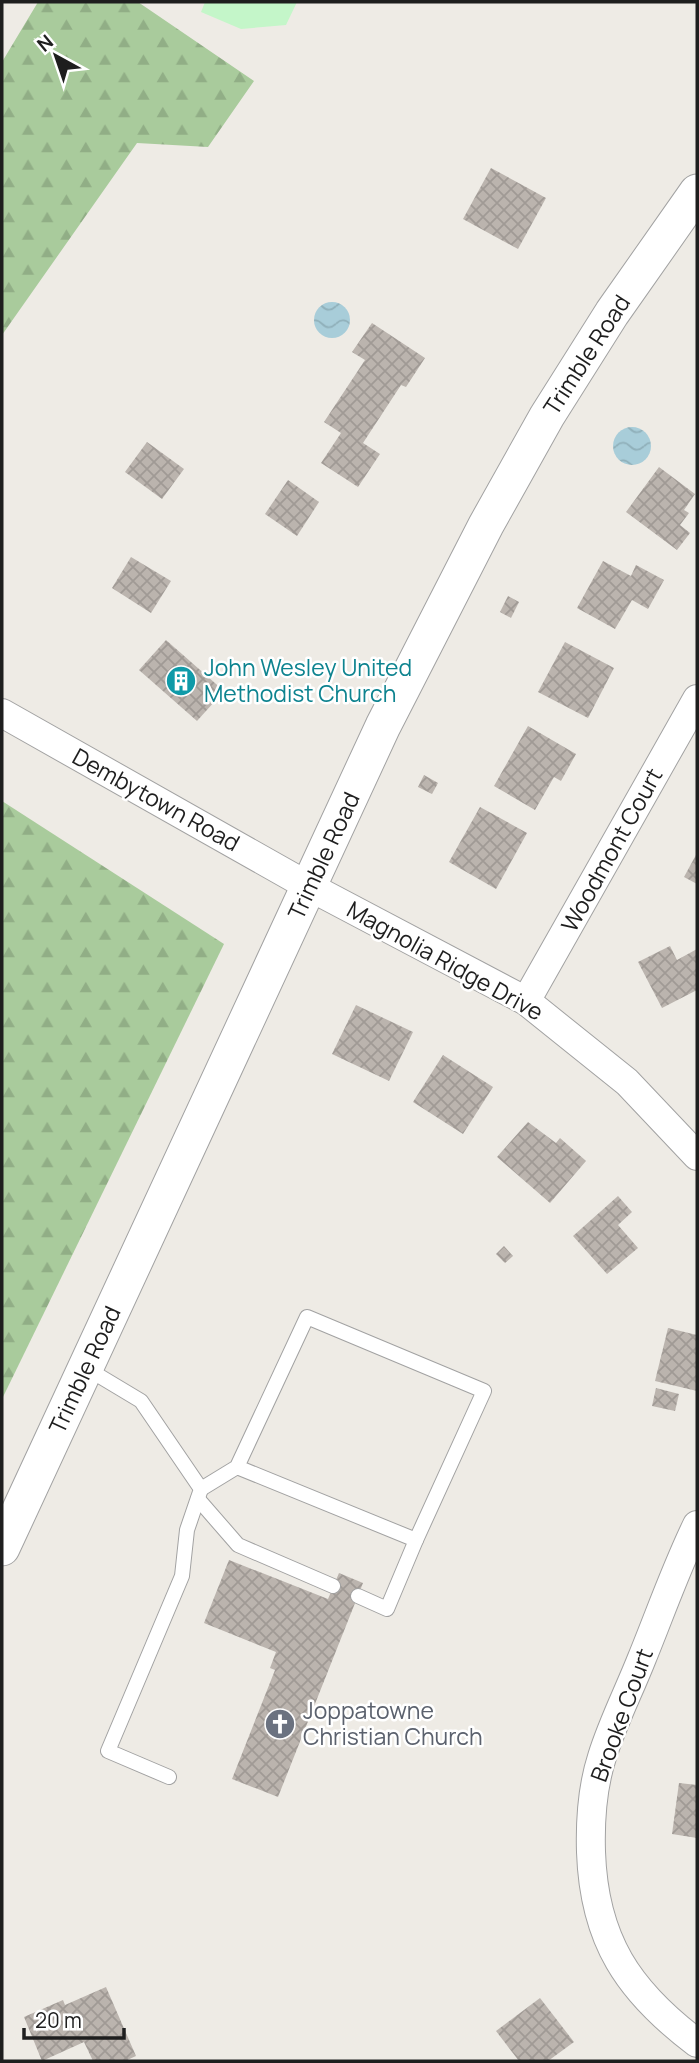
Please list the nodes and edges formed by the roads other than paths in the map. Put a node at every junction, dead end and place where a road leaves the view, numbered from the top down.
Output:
1 (697, 192) edge
2 (697, 699) edge
3 (2, 713) edge
4 (310, 887) junction
5 (526, 1001) junction
6 (697, 1156) edge
7 (86, 1368) junction
8 (237, 1467) junction
9 (199, 1494) junction
10 (697, 1525) edge
11 (416, 1540) junction
12 (2, 1548) edge
13 (333, 1586) dead end
14 (358, 1596) dead end
15 (169, 1777) dead end
16 (697, 2043) edge

1 - 4 street, Trimble Road
2 - 5 street, Woodmont Court
3 - 4 street, Dembytown Road
4 - 5 street, Magnolia Ridge Drive
4 - 7 street, Trimble Road
5 - 6 street, Magnolia Ridge Drive
7 - 9 lane
7 - 12 street, Trimble Road
8 - 9 lane
8 - 11 lane
8 - 11 lane
9 - 13 lane
9 - 15 lane
10 - 16 street, Brooke Court
11 - 14 lane

